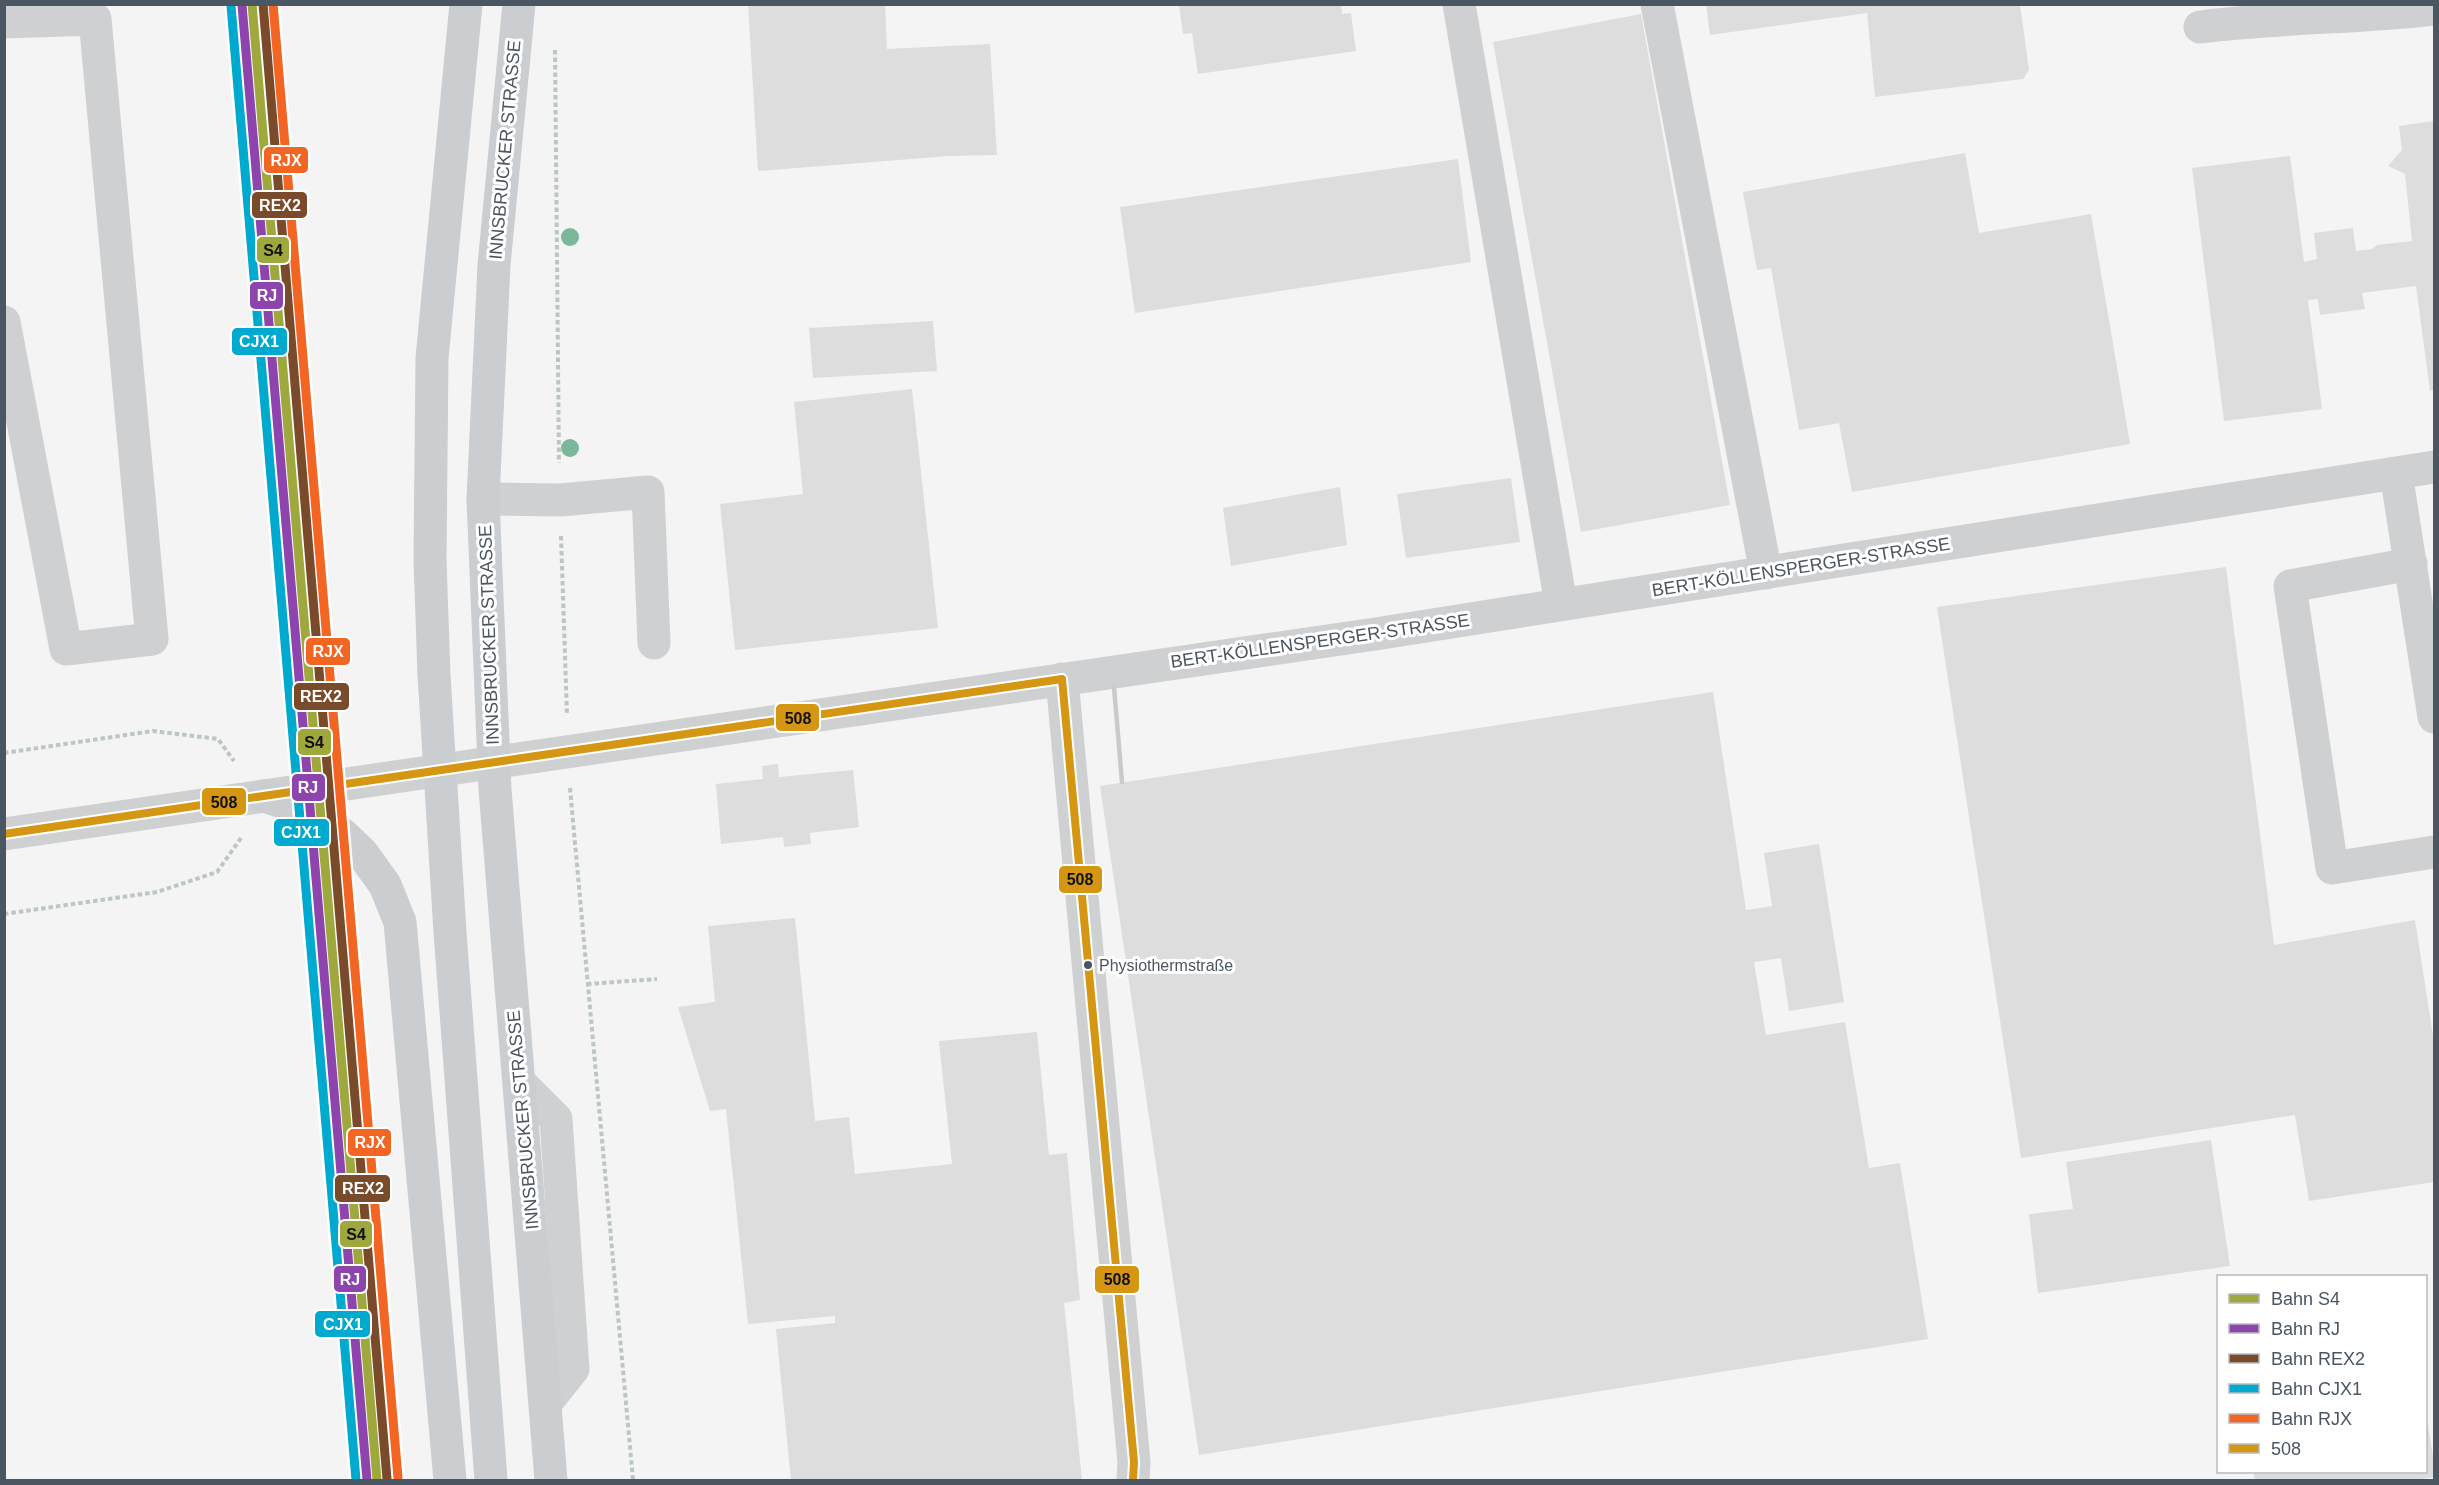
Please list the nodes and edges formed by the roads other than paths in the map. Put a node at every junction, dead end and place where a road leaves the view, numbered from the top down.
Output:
1 (466, 4) edge
2 (519, 4) edge
3 (1459, 4) edge
4 (1657, 4) edge
5 (2434, 9) edge
6 (4, 22) edge
7 (2200, 27) dead end
8 (4, 322) edge
9 (2434, 467) edge
10 (2396, 473) junction
11 (483, 499) junction
12 (2411, 564) junction
13 (1766, 573) junction
14 (1561, 604) junction
15 (654, 643) dead end
16 (1062, 679) junction
17 (2434, 717) edge
18 (264, 796) junction
19 (4, 834) edge
20 (2434, 852) edge
21 (449, 1475) edge
22 (491, 1480) edge
23 (551, 1480) edge
24 (1133, 1480) edge

1 - 22 main road
2 - 11 main road, INNSBRUCKER STRASSE
3 - 14 street
4 - 13 street
5 - 7 street
6 - 8 street
9 - 10 street, BERT-KÖLLENSPERGER-STRASSE
10 - 12 street
10 - 13 street, BERT-KÖLLENSPERGER-STRASSE
11 - 15 street
11 - 23 main road, INNSBRUCKER STRASSE
12 - 17 street
12 - 20 street
13 - 14 street, BERT-KÖLLENSPERGER-STRASSE
14 - 16 street, BERT-KÖLLENSPERGER-STRASSE
16 - 18 street, BERT-KÖLLENSPERGER-STRASSE
16 - 24 street
18 - 19 street, BERT-KÖLLENSPERGER-STRASSE
18 - 21 main road

